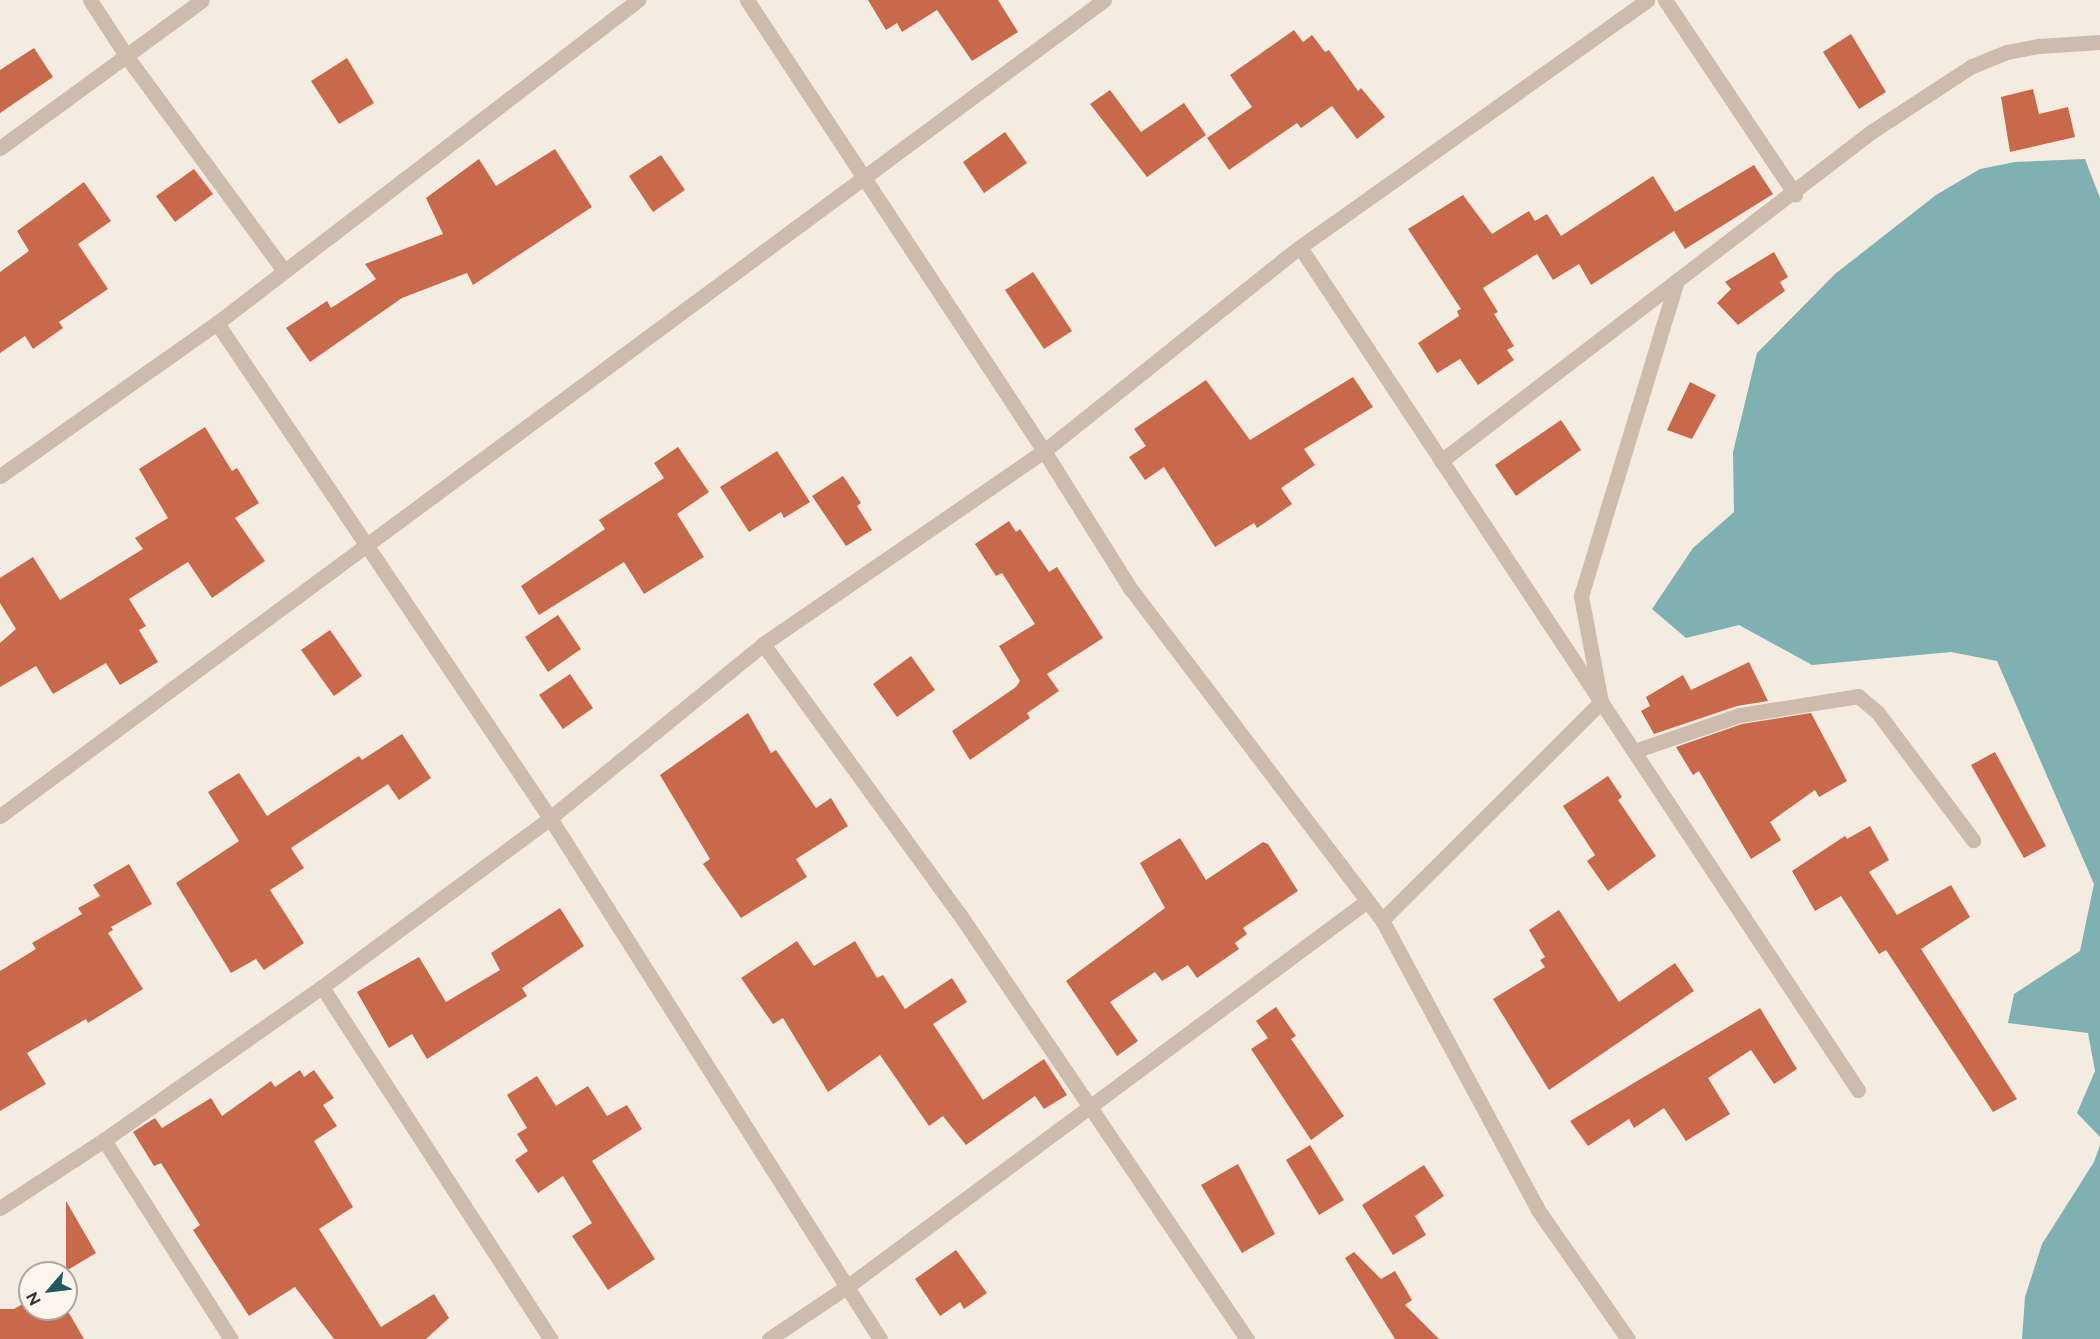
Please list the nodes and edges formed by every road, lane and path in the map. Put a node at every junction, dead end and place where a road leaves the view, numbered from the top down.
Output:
1 (90, 0) edge
2 (202, 0) edge
3 (638, 0) edge
4 (747, 0) edge
5 (1104, 0) edge
6 (1647, 0) edge
7 (1665, 0) edge
8 (2100, 42) edge
9 (127, 57) junction
10 (0, 148) edge
11 (861, 179) junction
12 (1795, 194) junction
13 (1300, 248) junction
14 (284, 271) junction
15 (1677, 280) junction
16 (217, 323) junction
17 (1044, 451) junction
18 (1441, 461) junction
19 (0, 476) edge
20 (367, 548) junction
21 (763, 644) junction
22 (1601, 702) junction
23 (1634, 751) junction
24 (0, 816) edge
25 (550, 818) junction
26 (1973, 840) dead end
27 (1367, 901) junction
28 (1382, 920) junction
29 (322, 987) junction
30 (1858, 1090) dead end
31 (1090, 1104) junction
32 (104, 1140) junction
33 (0, 1208) edge
34 (848, 1286) junction
35 (231, 1339) edge
36 (551, 1339) edge
37 (769, 1339) edge
38 (880, 1339) edge
39 (1247, 1339) edge
40 (1628, 1339) edge

1 - 9 street
2 - 9 street
3 - 14 street
4 - 11 street
5 - 11 street
6 - 13 street
7 - 12 street
8 - 12 street
9 - 10 street
9 - 14 street
11 - 17 street
11 - 20 street
12 - 15 street
13 - 17 street
13 - 18 street
14 - 16 street
15 - 18 street
15 - 22 street
16 - 19 street
16 - 20 street
17 - 21 street
17 - 27 street
18 - 22 street
20 - 24 street
20 - 25 street
21 - 25 street
21 - 31 street
22 - 23 street
22 - 28 street
23 - 26 street
23 - 30 street
25 - 29 street
25 - 34 street
27 - 28 street
27 - 31 street
28 - 40 street
29 - 32 street
29 - 36 street
31 - 34 street
31 - 39 street
32 - 33 street
32 - 35 street
34 - 37 street
34 - 38 street

